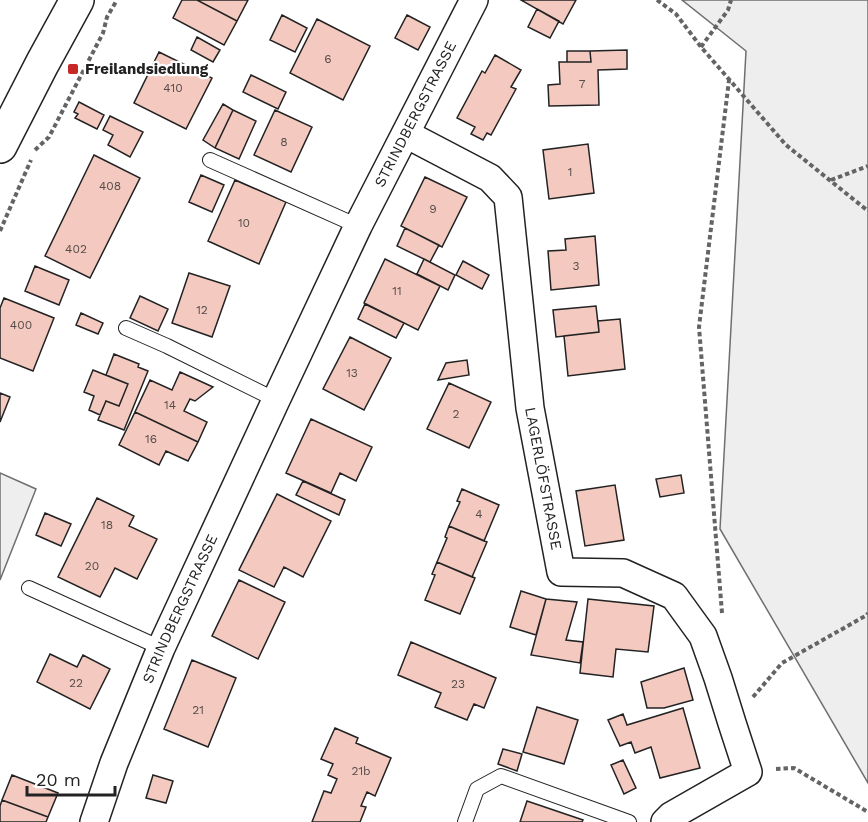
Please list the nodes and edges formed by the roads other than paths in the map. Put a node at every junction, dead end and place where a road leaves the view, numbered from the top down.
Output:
1 (77, 0) edge
2 (474, 0) edge
3 (406, 134) junction
4 (0, 146) edge
5 (210, 160) dead end
6 (358, 226) junction
7 (126, 327) dead end
8 (276, 400) junction
9 (29, 588) dead end
10 (162, 648) junction
11 (94, 822) edge
12 (465, 822) edge
13 (629, 822) edge
14 (665, 822) edge

1 - 4 main road
2 - 3 street, STRINDBERGSTRASSE
3 - 6 street, STRINDBERGSTRASSE
3 - 14 street, LAGERLÖFSTRASSE
5 - 6 lane
6 - 8 street, STRINDBERGSTRASSE
7 - 8 lane
8 - 10 street, STRINDBERGSTRASSE
9 - 10 lane
10 - 11 street, STRINDBERGSTRASSE
12 - 13 lane

